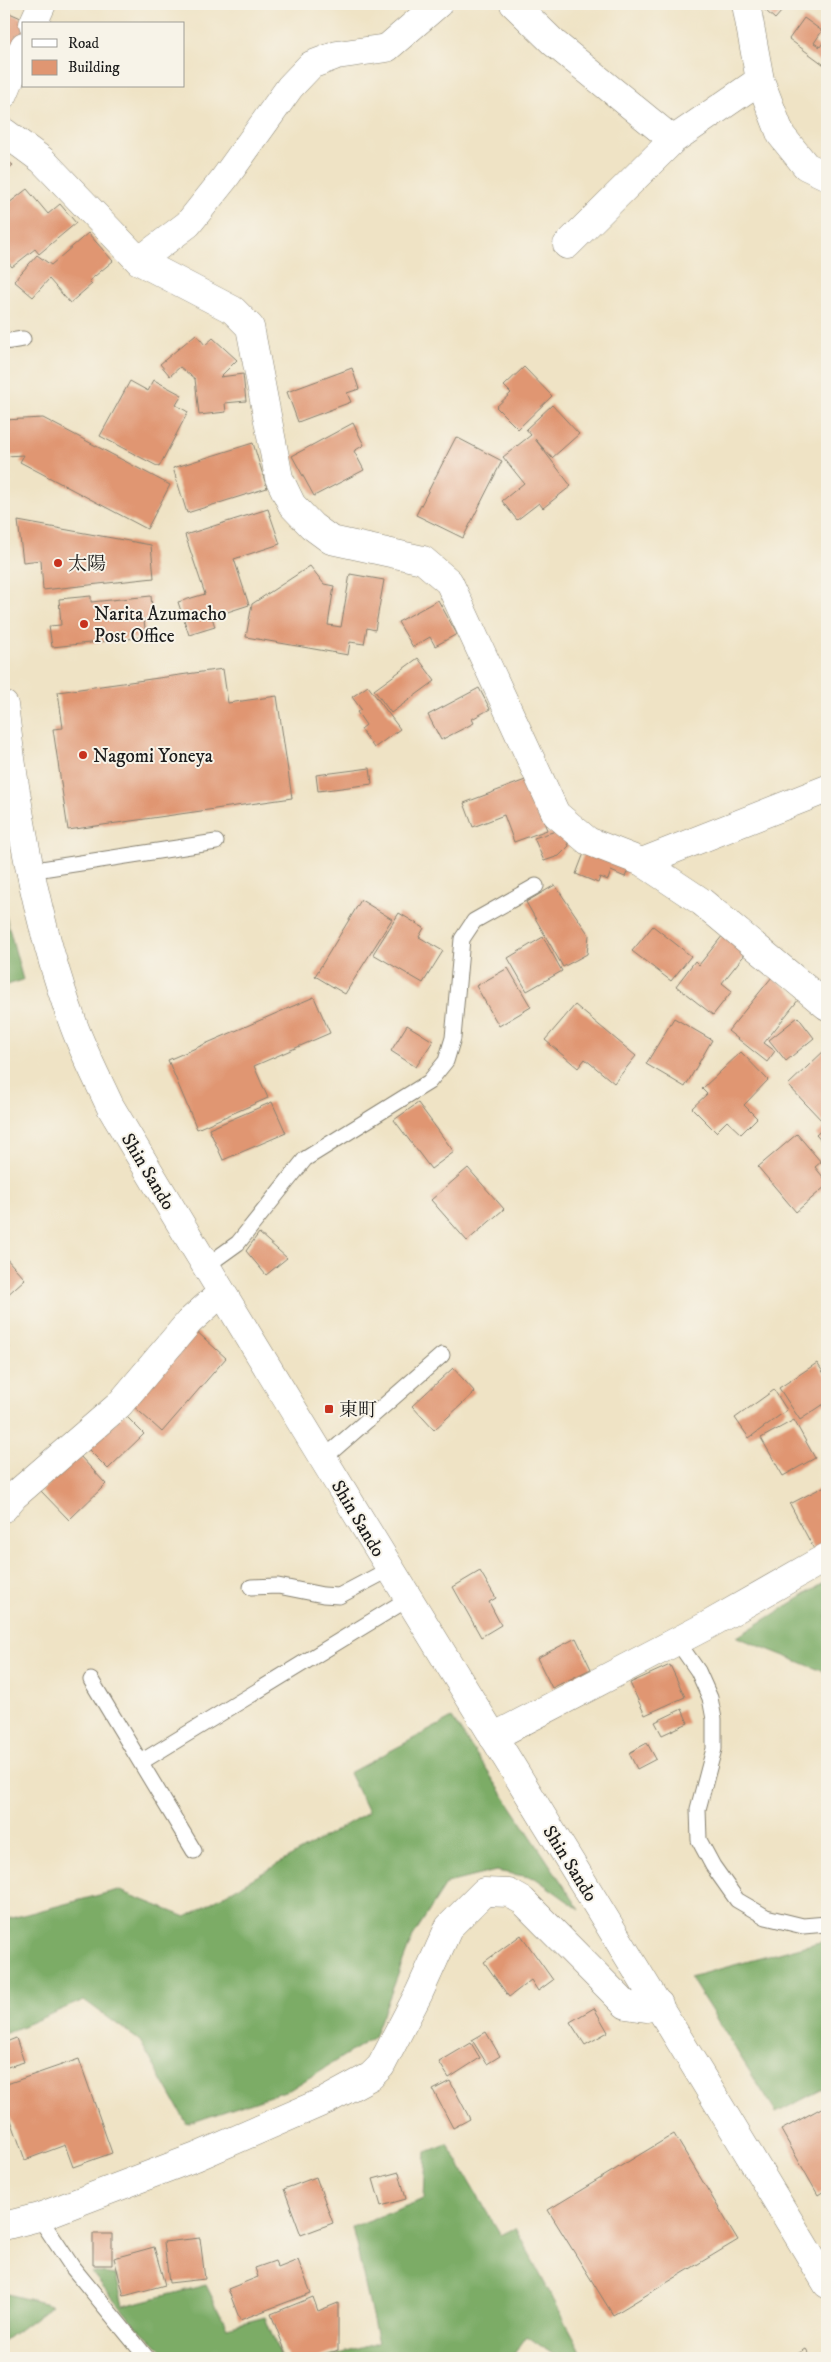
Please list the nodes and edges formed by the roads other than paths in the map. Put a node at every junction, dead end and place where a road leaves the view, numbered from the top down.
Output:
1 (42, 4) edge
2 (438, 4) edge
3 (514, 4) edge
4 (746, 4) edge
5 (34, 22) edge
6 (22, 51) edge
7 (760, 80) junction
8 (4, 94) edge
9 (4, 132) edge
10 (672, 140) junction
11 (827, 176) edge
12 (567, 245) dead end
13 (139, 261) junction
14 (23, 339) dead end
15 (4, 342) edge
16 (4, 705) edge
17 (827, 789) edge
18 (216, 842) dead end
19 (642, 862) junction
20 (29, 871) junction
21 (536, 886) dead end
22 (827, 1006) edge
23 (206, 1266) junction
24 (222, 1292) junction
25 (442, 1354) dead end
26 (323, 1459) junction
27 (4, 1508) edge
28 (827, 1556) edge
29 (390, 1569) junction
30 (251, 1587) dead end
31 (408, 1599) junction
32 (677, 1642) junction
33 (91, 1680) dead end
34 (492, 1737) junction
35 (141, 1762) junction
36 (194, 1852) dead end
37 (827, 1924) edge
38 (660, 2004) junction
39 (39, 2218) junction
40 (4, 2226) edge
41 (827, 2284) edge
42 (147, 2358) edge

1 - 5 street
2 - 13 street
3 - 10 street
4 - 7 street
6 - 8 street
7 - 10 street
7 - 11 street
9 - 13 street
10 - 12 street
13 - 19 street
14 - 15 lane
16 - 20 street, Shin Sando
17 - 19 street
18 - 20 lane
19 - 22 street
20 - 23 street, Shin Sando
21 - 23 lane
23 - 24 street, Shin Sando
24 - 26 street, Shin Sando
24 - 27 street
25 - 26 lane
26 - 29 street, Shin Sando
28 - 32 street
29 - 30 lane
29 - 31 street, Shin Sando
31 - 34 street, Shin Sando
31 - 35 lane
32 - 34 street
32 - 37 lane
33 - 35 lane
34 - 38 street, Shin Sando
35 - 36 lane
38 - 39 street
38 - 41 street, Shin Sando
39 - 40 street
39 - 42 lane

